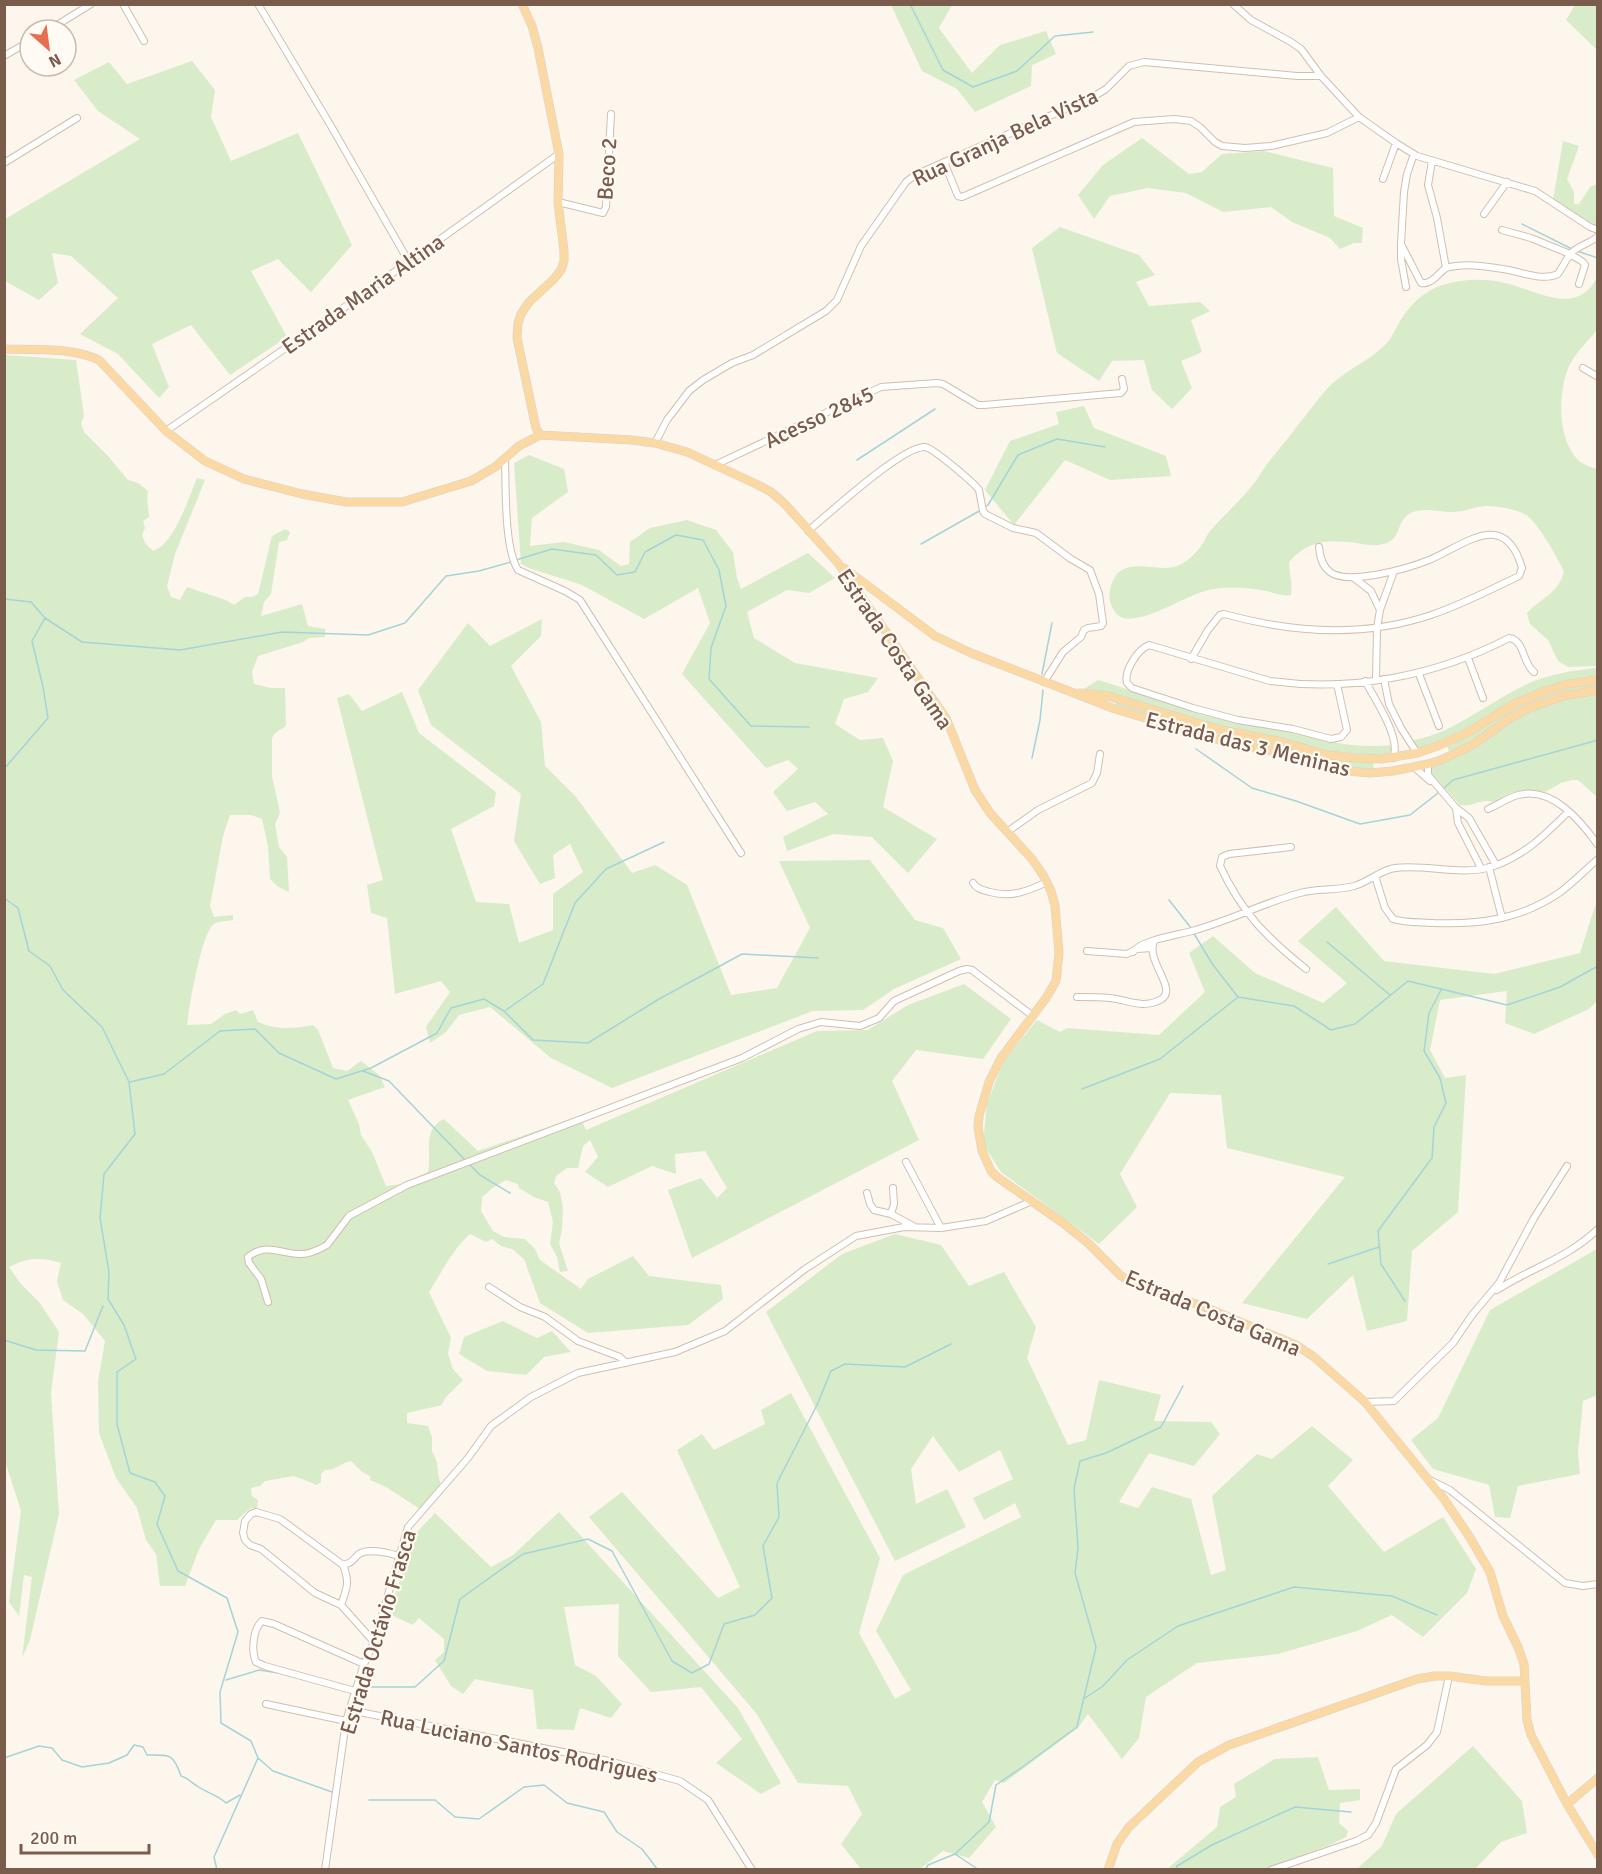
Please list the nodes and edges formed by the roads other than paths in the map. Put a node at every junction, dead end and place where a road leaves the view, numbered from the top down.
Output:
1 (91, 4) edge
2 (123, 4) edge
3 (258, 4) edge
4 (522, 4) edge
5 (1233, 4) edge
6 (68, 18) edge
7 (144, 41) dead end
8 (18, 48) edge
9 (4, 56) edge
10 (1321, 76) junction
11 (610, 114) dead end
12 (1359, 117) junction
13 (77, 118) dead end
14 (1396, 143) junction
15 (559, 154) junction
16 (1414, 154) junction
17 (1432, 160) junction
18 (944, 162) junction
19 (4, 163) edge
20 (1383, 179) dead end
21 (1508, 182) junction
22 (558, 202) junction
23 (1484, 214) dead end
24 (1502, 230) dead end
25 (1598, 230) edge
26 (1598, 236) edge
27 (1401, 244) junction
28 (1570, 254) junction
29 (410, 262) junction
30 (1446, 268) junction
31 (1579, 284) dead end
32 (1406, 286) dead end
33 (4, 349) edge
34 (1583, 368) dead end
35 (1598, 377) edge
36 (1122, 379) dead end
37 (166, 431) junction
38 (540, 435) junction
39 (655, 443) junction
40 (505, 459) junction
41 (715, 465) junction
42 (808, 531) junction
43 (1319, 547) dead end
44 (838, 563) junction
45 (1394, 571) junction
46 (1353, 577) junction
47 (871, 588) junction
48 (859, 595) junction
49 (1380, 610) junction
50 (1377, 628) junction
51 (1468, 658) junction
52 (1191, 659) junction
53 (1534, 672) dead end
54 (1419, 674) junction
55 (1384, 679) junction
56 (1376, 680) junction
57 (1598, 680) edge
58 (1365, 681) junction
59 (1044, 682) junction
60 (1337, 684) junction
61 (1064, 690) junction
62 (1598, 690) edge
63 (1484, 698) dead end
64 (1439, 726) dead end
65 (1401, 728) junction
66 (1391, 732) junction
67 (1440, 745) junction
68 (1417, 753) junction
69 (1100, 754) dead end
70 (1393, 758) junction
71 (1381, 759) junction
72 (1441, 760) junction
73 (1428, 764) junction
74 (1414, 767) junction
75 (1383, 772) junction
76 (1434, 783) junction
77 (1456, 808) junction
78 (1488, 809) dead end
79 (1568, 812) junction
80 (1473, 824) junction
81 (1462, 830) junction
82 (1007, 832) junction
83 (1598, 845) edge
84 (1291, 847) dead end
85 (741, 853) dead end
86 (1598, 859) edge
87 (1496, 865) junction
88 (1489, 867) junction
89 (1481, 868) junction
90 (1375, 876) junction
91 (1047, 882) junction
92 (973, 883) dead end
93 (1245, 911) junction
94 (1502, 918) junction
95 (1154, 941) junction
96 (1151, 948) junction
97 (1087, 951) dead end
98 (1133, 952) junction
99 (1306, 969) dead end
100 (1077, 997) dead end
101 (1033, 1016) junction
102 (906, 1162) dead end
103 (1567, 1166) dead end
104 (893, 1188) dead end
105 (867, 1193) dead end
106 (1023, 1195) junction
107 (1032, 1202) junction
108 (1014, 1209) junction
109 (891, 1214) junction
110 (916, 1227) junction
111 (941, 1228) junction
112 (1598, 1229) edge
113 (489, 1287) dead end
114 (1491, 1293) junction
115 (268, 1302) dead end
116 (626, 1363) junction
117 (1365, 1402) junction
118 (1430, 1480) junction
119 (399, 1556) junction
120 (343, 1565) junction
121 (1598, 1584) edge
122 (341, 1605) junction
123 (374, 1642) junction
124 (364, 1664) junction
125 (1449, 1676) junction
126 (1525, 1681) junction
127 (355, 1691) junction
128 (266, 1704) dead end
129 (349, 1710) junction
130 (346, 1721) junction
131 (1598, 1778) edge
132 (1567, 1804) junction
133 (1598, 1855) edge
134 (325, 1869) edge
135 (752, 1869) edge
136 (1108, 1869) edge
137 (1271, 1869) edge

1 - 6 street
2 - 7 street
3 - 29 street
4 - 15 main road
5 - 10 street
8 - 9 street
10 - 12 street
10 - 18 street, Rua Granja Bela Vista
11 - 22 street, Beco 2
12 - 14 street
12 - 18 street
13 - 19 street
14 - 16 street
14 - 20 street
15 - 22 main road
15 - 29 street, Estrada Maria Altina
16 - 17 street
16 - 27 street
17 - 21 street
17 - 30 street
18 - 39 street, Rua Granja Bela Vista
21 - 23 street
21 - 25 street
22 - 38 main road
24 - 28 street
26 - 28 street
27 - 30 street
27 - 32 street
28 - 30 street
28 - 31 street
29 - 37 street, Estrada Maria Altina
33 - 37 main road
34 - 35 street
36 - 41 street, Acesso 2845
37 - 40 main road
38 - 39 main road, Estrada Costa Gama
38 - 40 main road
39 - 41 main road, Estrada Costa Gama
40 - 85 street
41 - 42 main road, Estrada Costa Gama
42 - 44 main road, Estrada Costa Gama
42 - 59 street
43 - 46 street
44 - 47 main road, Estrada das 3 Meninas
44 - 48 main road, Estrada Costa Gama
45 - 46 street
45 - 49 street
45 - 50 street
46 - 49 street
47 - 48 main road
47 - 59 main road, Estrada das 3 Meninas
48 - 82 main road, Estrada Costa Gama
49 - 50 street
50 - 52 street
50 - 56 street
51 - 53 street
51 - 54 street
51 - 63 street
52 - 60 street
52 - 60 street
54 - 55 street
54 - 64 street
55 - 56 street
55 - 65 street
56 - 58 street
57 - 67 main road, Estrada das 3 Meninas
58 - 60 street
58 - 66 street
59 - 61 main road, Estrada das 3 Meninas
61 - 71 main road, Estrada das 3 Meninas
61 - 75 main road, Estrada das 3 Meninas
62 - 72 main road, Estrada das 3 Meninas
65 - 66 street
65 - 68 street
66 - 70 street
67 - 68 main road, Estrada das 3 Meninas
67 - 72 main road
68 - 70 main road, Estrada das 3 Meninas
69 - 82 street
70 - 71 main road, Estrada das 3 Meninas
71 - 75 main road
72 - 73 main road, Estrada das 3 Meninas
73 - 74 main road, Estrada das 3 Meninas
73 - 76 street
74 - 75 main road, Estrada das 3 Meninas
74 - 76 street
76 - 77 street
77 - 80 street
77 - 81 street
78 - 79 street
79 - 83 street
79 - 87 street
80 - 81 street
80 - 87 street
81 - 89 street
82 - 91 main road, Estrada Costa Gama
84 - 93 street
86 - 94 street
87 - 88 street
88 - 89 street
88 - 94 street
89 - 90 street
90 - 93 street
90 - 94 street
91 - 92 street
91 - 101 main road, Estrada Costa Gama
93 - 95 street
93 - 99 street
95 - 96 street
95 - 98 street
96 - 98 street
96 - 100 street
97 - 98 street
101 - 106 main road, Estrada Costa Gama
101 - 115 street
102 - 111 street
103 - 114 street
104 - 109 street
105 - 109 street
106 - 107 main road, Estrada Costa Gama
106 - 108 street
107 - 108 street, Estrada Octávio Frasca
107 - 117 main road, Estrada Costa Gama
108 - 111 street, Estrada Octávio Frasca
109 - 110 street
110 - 111 street, Estrada Octávio Frasca
110 - 116 street, Estrada Octávio Frasca
112 - 114 street
113 - 116 street
114 - 117 street
116 - 119 street, Estrada Octávio Frasca
117 - 118 main road, Estrada Costa Gama
118 - 121 street
118 - 126 main road, Estrada Costa Gama
119 - 120 street
119 - 123 street, Estrada Octávio Frasca
120 - 122 street
120 - 122 street
122 - 123 street
123 - 124 street, Estrada Octávio Frasca
124 - 127 street, Estrada Octávio Frasca
124 - 127 street
125 - 126 main road
125 - 136 main road
125 - 137 street
126 - 132 main road, Estrada Costa Gama
127 - 129 street, Estrada Octávio Frasca
128 - 130 street
129 - 130 street, Estrada Octávio Frasca
129 - 135 street, Rua Luciano Santos Rodrigues
130 - 134 street, Estrada Octávio Frasca
131 - 132 main road
132 - 133 main road, Estrada Costa Gama

